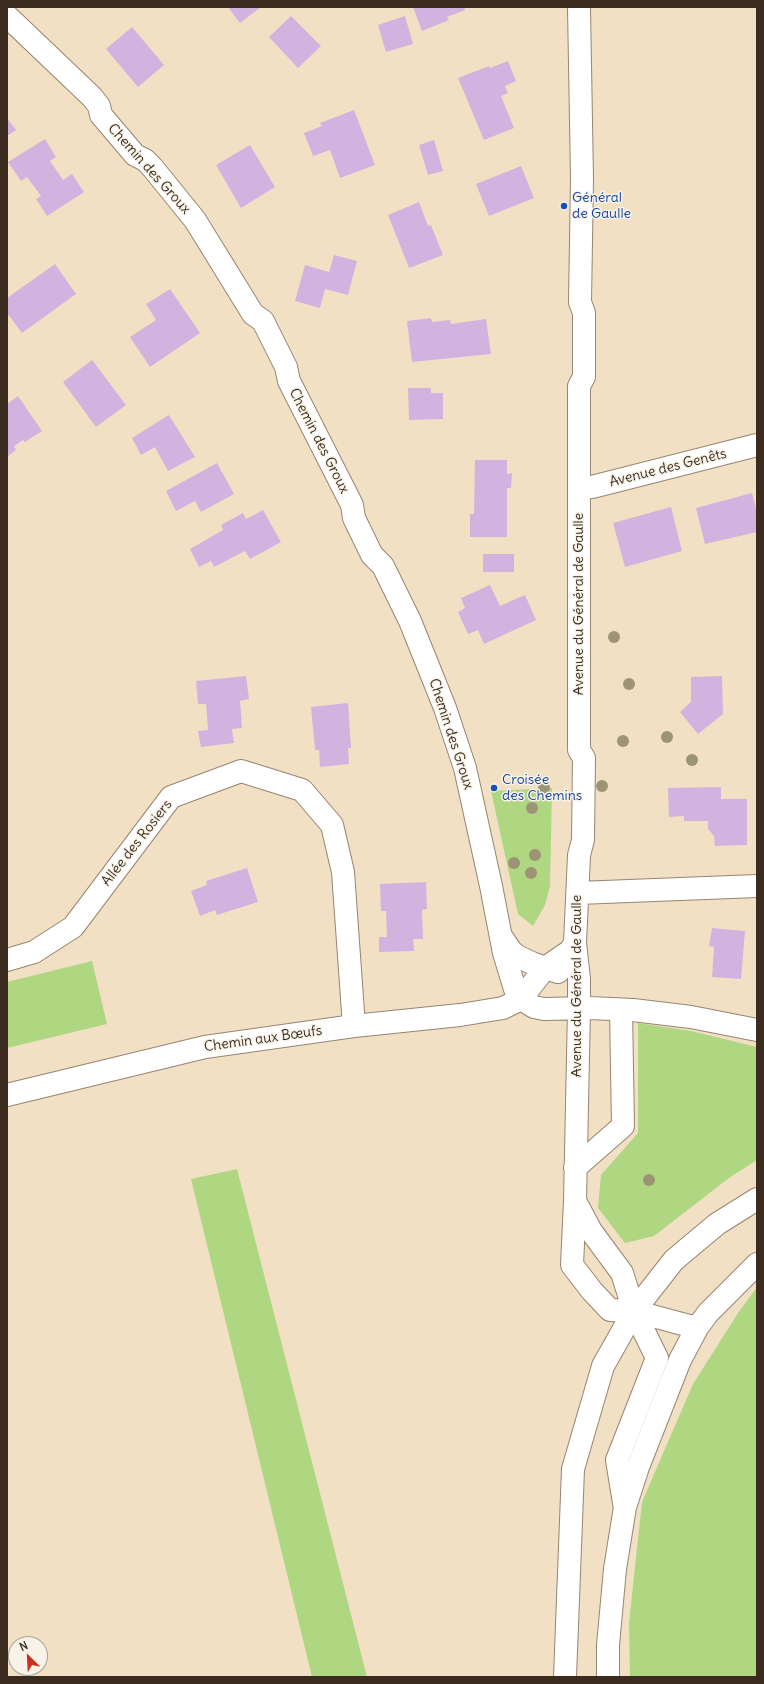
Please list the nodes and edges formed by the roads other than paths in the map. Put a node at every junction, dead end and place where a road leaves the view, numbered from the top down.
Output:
1 (579, 7) edge
2 (7, 16) edge
3 (757, 445) edge
4 (579, 489) junction
5 (757, 886) edge
6 (578, 893) junction
7 (503, 939) junction
8 (575, 943) junction
9 (7, 960) edge
10 (545, 968) junction
11 (579, 979) junction
12 (521, 999) junction
13 (579, 1009) junction
14 (620, 1010) junction
15 (354, 1026) junction
16 (757, 1030) edge
17 (7, 1095) edge
18 (575, 1168) junction
19 (757, 1199) edge
20 (575, 1201) junction
21 (757, 1264) edge
22 (634, 1311) junction
23 (697, 1328) junction
24 (625, 1507) junction
25 (565, 1677) edge
26 (608, 1677) edge

1 - 4 street, Avenue du Général de Gaulle
2 - 7 street, Chemin des Groux
3 - 4 street, Avenue des Genêts
4 - 6 street, Avenue du Général de Gaulle
5 - 6 street
6 - 8 street, Avenue du Général de Gaulle
7 - 10 street, Chemin des Groux
7 - 12 street, Chemin des Groux
8 - 10 street, Chemin aux Bœufs
8 - 11 street, Avenue du Général de Gaulle
9 - 15 street, Allée des Rosiers
10 - 11 street, Chemin des Groux
10 - 12 street, Chemin aux Bœufs
11 - 13 street, Avenue du Général de Gaulle
12 - 13 street
12 - 15 street, Chemin aux Bœufs
13 - 14 street
13 - 18 street, Avenue du Général de Gaulle
14 - 16 street
14 - 18 street
15 - 17 street, Chemin aux Bœufs
18 - 20 street, Avenue du Général de Gaulle
19 - 22 street
20 - 22 street, Avenue du Général de Gaulle
20 - 22 street, Avenue du Général de Gaulle
21 - 23 street
22 - 23 street
22 - 24 street
22 - 25 street
23 - 24 street
24 - 26 street

